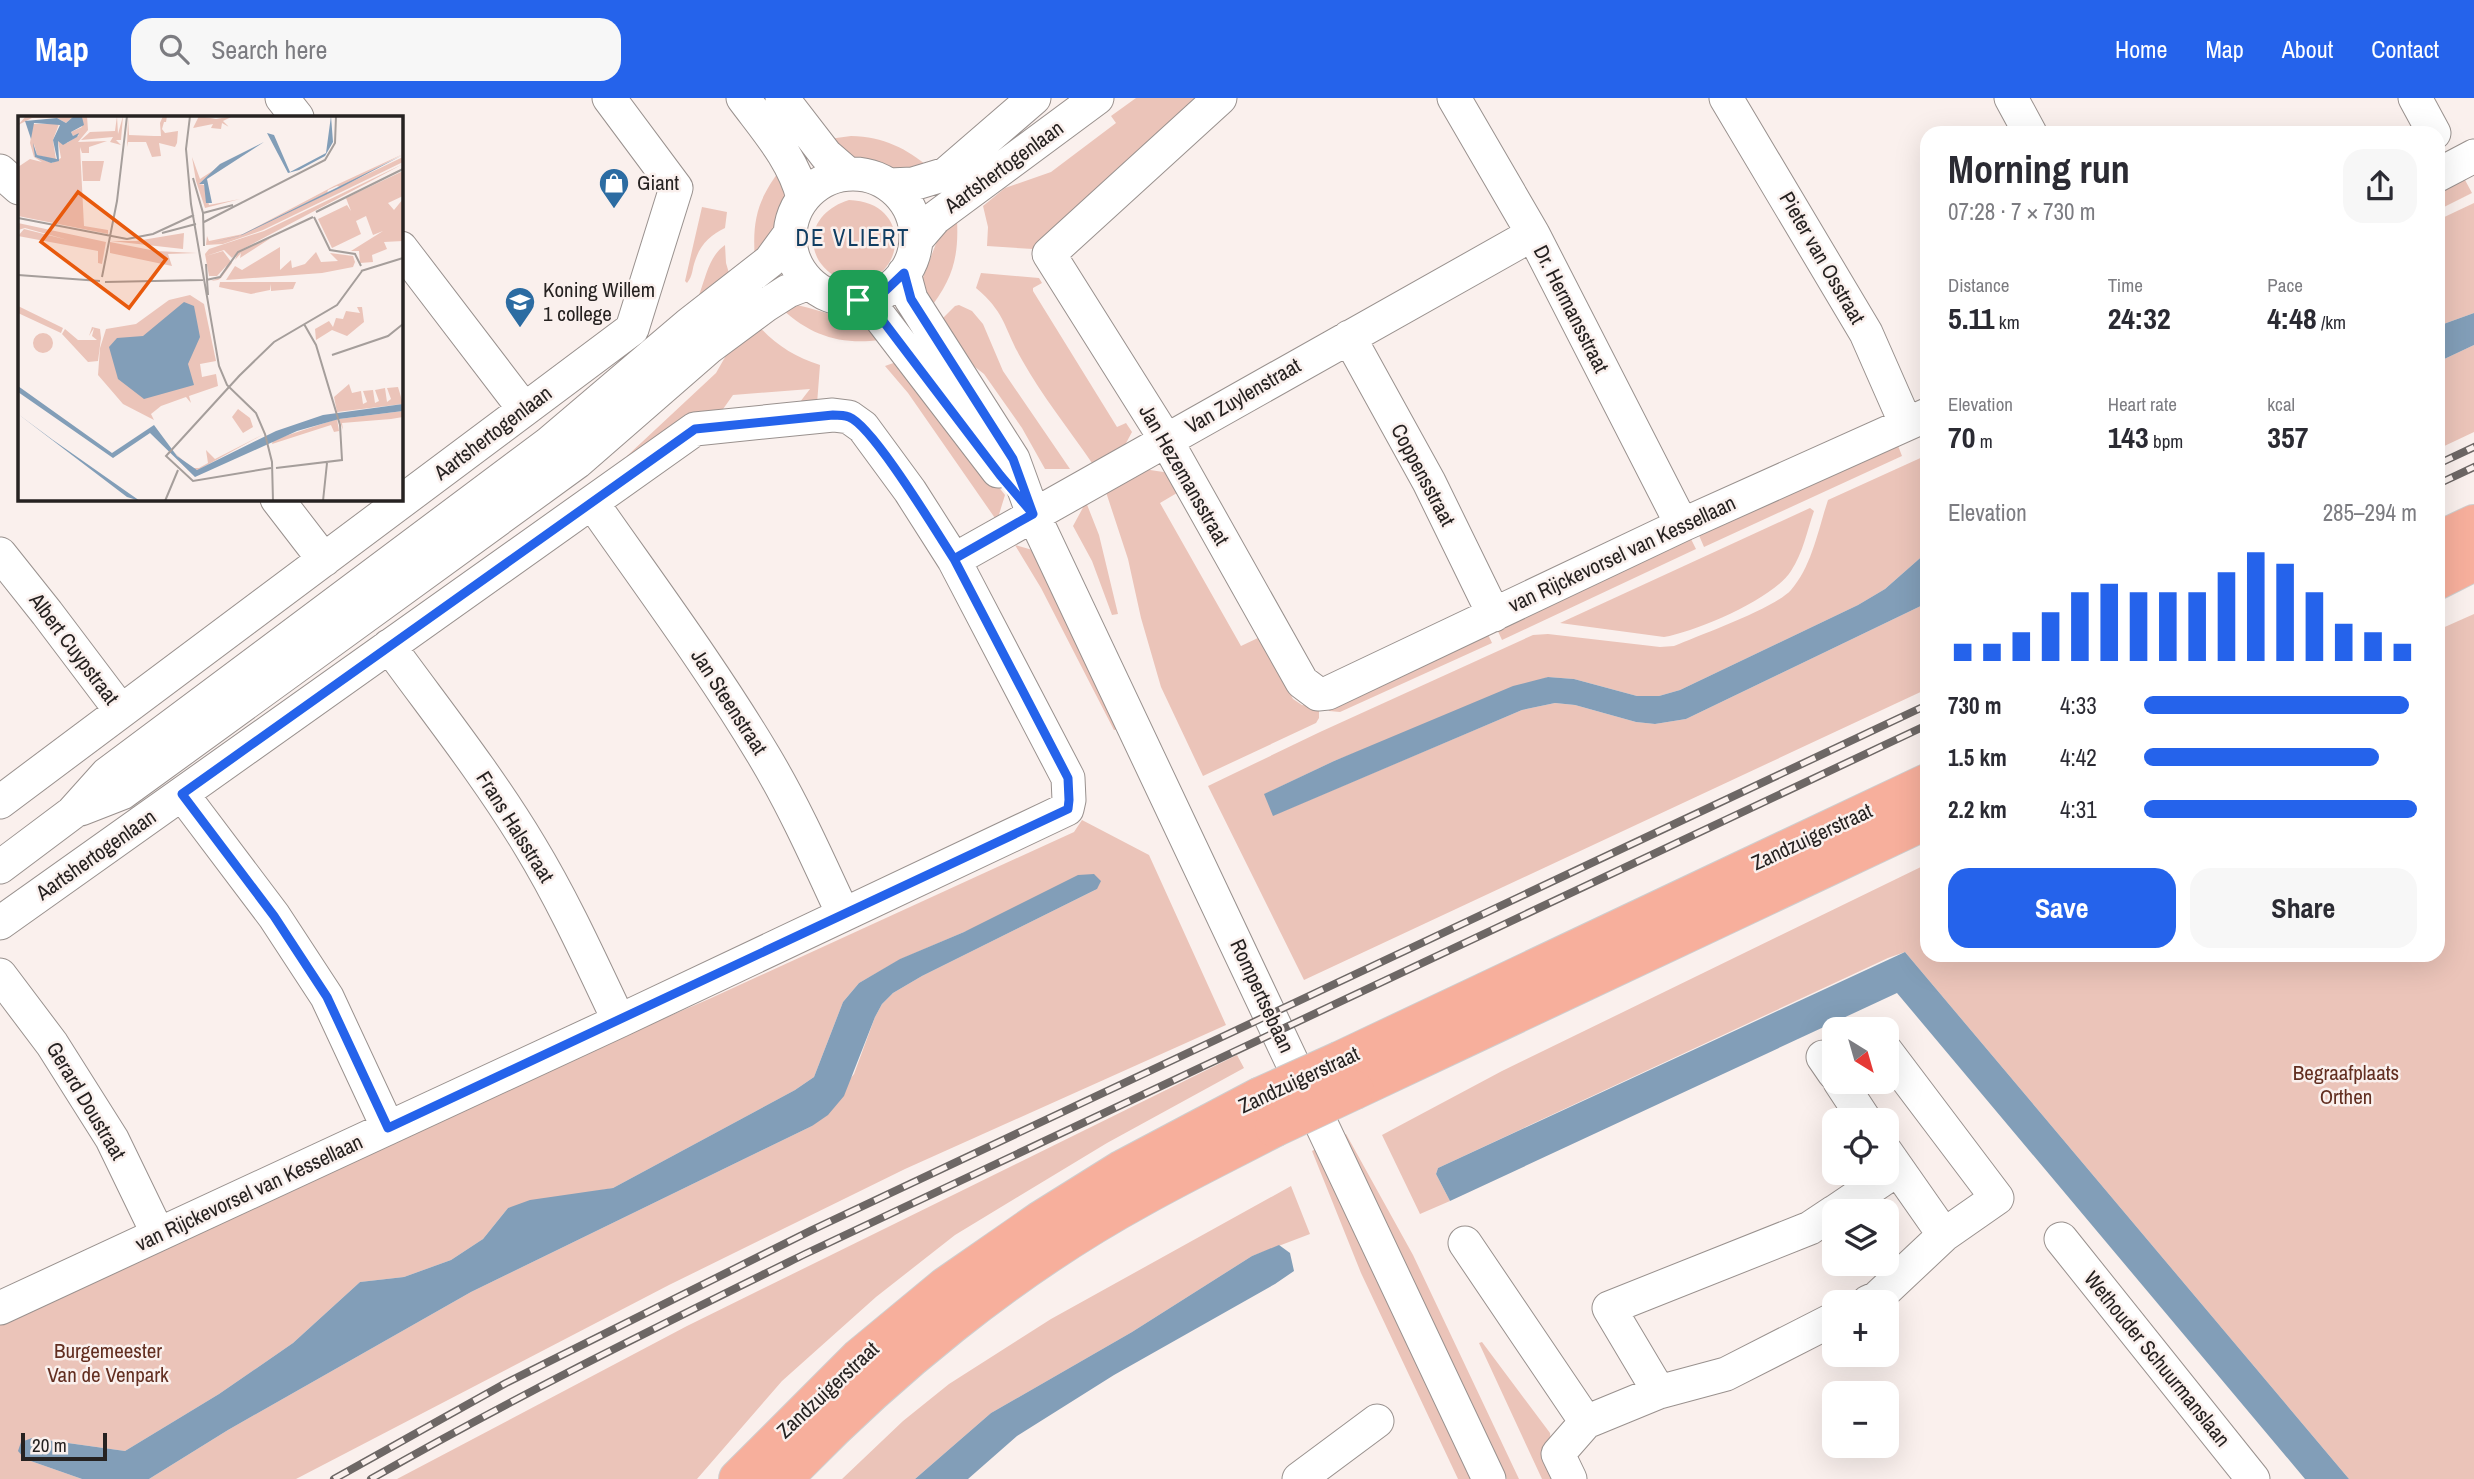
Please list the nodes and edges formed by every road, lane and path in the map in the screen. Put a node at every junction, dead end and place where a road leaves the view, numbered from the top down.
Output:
1 (282, 98) edge
2 (609, 98) edge
3 (743, 98) edge
4 (782, 98) edge
5 (1034, 98) edge
6 (1097, 98) edge
7 (1220, 98) edge
8 (1454, 98) edge
9 (1726, 98) edge
10 (2415, 98) edge
11 (296, 116) edge
12 (2430, 126) edge
13 (0, 171) edge
14 (848, 174) junction
15 (889, 185) junction
16 (18, 187) edge
17 (803, 198) junction
18 (1533, 234) junction
19 (789, 235) junction
20 (916, 240) junction
21 (402, 249) edge
22 (904, 273) junction
23 (809, 283) junction
24 (858, 300) junction
25 (1349, 337) junction
26 (524, 409) junction
27 (1916, 419) edge
28 (1166, 440) junction
29 (279, 500) edge
30 (593, 504) junction
31 (1033, 514) junction
32 (2474, 524) edge
33 (1682, 525) junction
34 (2445, 538) edge
35 (0, 554) edge
36 (442, 559) junction
37 (954, 559) junction
38 (324, 561) junction
39 (2474, 562) edge
40 (2445, 576) edge
41 (435, 613) junction
42 (1493, 615) junction
43 (389, 646) junction
44 (1318, 694) joint
45 (121, 711) junction
46 (1920, 787) edge
47 (182, 794) junction
48 (0, 803) edge
49 (72, 813) junction
50 (1920, 823) edge
51 (0, 867) edge
52 (843, 914) junction
53 (0, 923) edge
54 (0, 975) edge
55 (619, 1021) junction
56 (1899, 1068) edge
57 (1348, 1075) junction
58 (1267, 1113) junction
59 (388, 1128) junction
60 (1899, 1171) edge
61 (1865, 1185) edge
62 (1850, 1199) edge
63 (1822, 1220) edge
64 (158, 1234) junction
65 (1944, 1235) junction
66 (2061, 1239) dead end
67 (1465, 1243) dead end
68 (1886, 1290) edge
69 (0, 1308) edge
70 (1822, 1325) edge
71 (1659, 1392) junction
72 (1377, 1421) dead end
73 (1586, 1422) junction
74 (738, 1479) edge
75 (783, 1479) edge
76 (1299, 1479) edge
77 (1489, 1479) edge
78 (1570, 1479) edge
79 (2253, 1479) edge

1 - 11 street
2 - 26 street, Aartshertogenlaan
3 - 17 street
4 - 14 street
5 - 15 street, Aartshertogenlaan
6 - 20 street, Aartshertogenlaan
7 - 28 street, Jan Hezemansstraat
8 - 18 street, Dr. Hermansstraat
9 - 27 street, Pieter van Osstraat
10 - 12 street
13 - 16 street
14 - 15 street
14 - 17 street
15 - 20 street
17 - 19 street
18 - 25 street, Van Zuylenstraat
18 - 33 street, Dr. Hermansstraat
19 - 23 street
19 - 49 street, Aartshertogenlaan
20 - 22 street
21 - 26 street
22 - 24 street
22 - 31 street, Rompertsebaan
23 - 24 street
23 - 36 street, Aartshertogenlaan
24 - 31 street, Rompertsebaan
25 - 28 street, Van Zuylenstraat
25 - 42 street, Coppensstraat
26 - 38 street, Aartshertogenlaan
27 - 33 street, van Rijckevorsel van Kessellaan
28 - 31 street, Van Zuylenstraat
28 - 44 street, Jan Hezemansstraat
29 - 38 street
30 - 37 street, Aartshertogenlaan
30 - 41 street, Aartshertogenlaan
30 - 52 street, Jan Steenstraat
31 - 37 street, Van Zuylenstraat
31 - 77 street, Rompertsebaan
32 - 34 main road
33 - 42 street, van Rijckevorsel van Kessellaan
35 - 45 street, Albert Cuypstraat
36 - 41 street
36 - 49 street, Aartshertogenlaan
37 - 52 street, van Rijckevorsel van Kessellaan
38 - 45 street, Aartshertogenlaan
39 - 40 main road
41 - 43 street, Aartshertogenlaan
42 - 44 street, van Rijckevorsel van Kessellaan
43 - 47 street, Aartshertogenlaan
43 - 55 street, Frans Halsstraat
45 - 48 street, Aartshertogenlaan
46 - 57 main road, Zandzuigerstraat
47 - 53 street, Aartshertogenlaan
47 - 59 street
49 - 51 street, Aartshertogenlaan
50 - 57 main road, Zandzuigerstraat
52 - 55 street, van Rijckevorsel van Kessellaan
54 - 64 street, Gerard Doustraat
55 - 59 street, van Rijckevorsel van Kessellaan
56 - 65 street
57 - 58 main road, Zandzuigerstraat, bridge
58 - 74 main road, Zandzuigerstraat
58 - 75 main road, Zandzuigerstraat
59 - 64 street, van Rijckevorsel van Kessellaan
60 - 65 street
61 - 62 street
63 - 71 street
64 - 69 street, van Rijckevorsel van Kessellaan
65 - 68 street
66 - 79 street, Wethouder Schuurmanslaan
67 - 73 street
70 - 71 street
71 - 73 street
72 - 76 street
73 - 78 street

